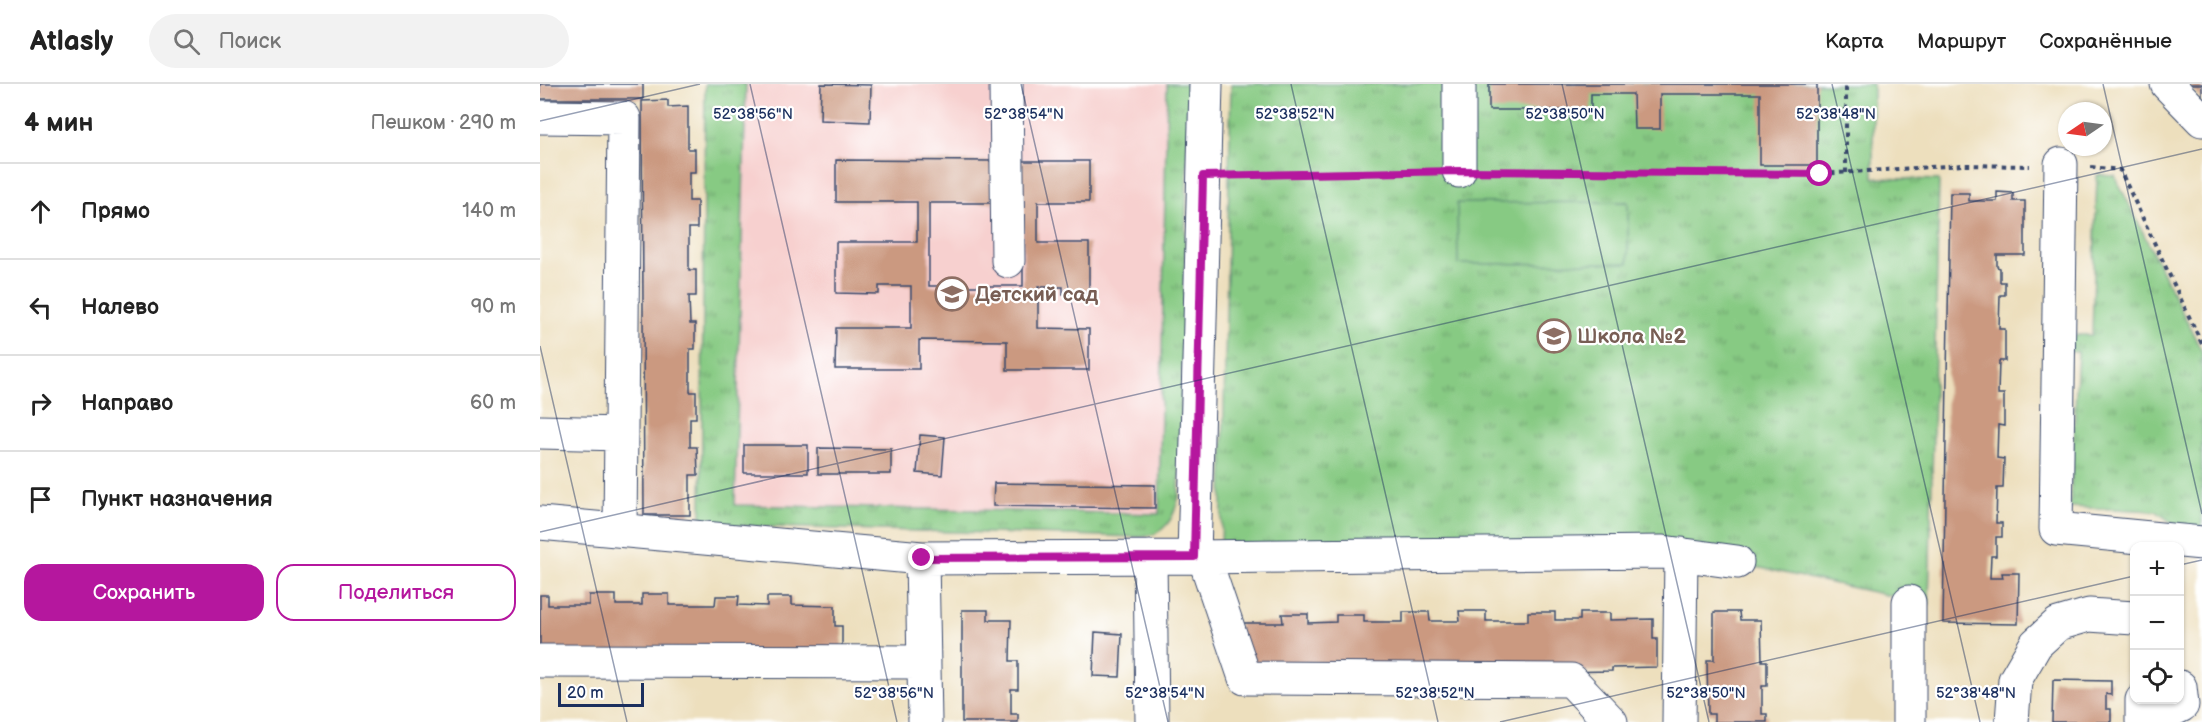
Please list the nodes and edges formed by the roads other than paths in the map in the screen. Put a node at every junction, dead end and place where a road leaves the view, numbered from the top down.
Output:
1 (1006, 84) edge
2 (1206, 84) edge
3 (1460, 84) edge
4 (2167, 84) edge
5 (540, 117) edge
6 (2202, 120) edge
7 (2061, 164) road end
8 (1459, 171) road end
9 (1008, 261) dead end
10 (540, 432) edge
11 (621, 434) junction
12 (540, 523) edge
13 (620, 530) junction
14 (2144, 542) edge
15 (2184, 543) edge
16 (2202, 543) edge
17 (1680, 554) junction
18 (1150, 557) junction
19 (1199, 557) junction
20 (922, 558) junction
21 (1737, 562) dead end
22 (1909, 602) dead end
23 (2130, 618) edge
24 (540, 661) edge
25 (924, 662) junction
26 (2142, 704) edge
27 (925, 722) edge
28 (1152, 722) edge
29 (1611, 722) edge
30 (1679, 722) edge
31 (1909, 722) edge
32 (2012, 722) edge
33 (2142, 722) edge

1 - 9 lane
2 - 19 lane
3 - 8 lane
4 - 6 lane
5 - 11 lane
7 - 14 lane
10 - 11 lane
11 - 13 lane
12 - 13 lane
13 - 20 lane
15 - 16 lane
17 - 19 lane
17 - 21 lane
17 - 30 lane
18 - 19 lane
18 - 20 lane
18 - 28 lane
19 - 29 lane
20 - 25 lane
22 - 31 lane
23 - 32 lane
24 - 25 lane
25 - 27 lane
26 - 33 lane

